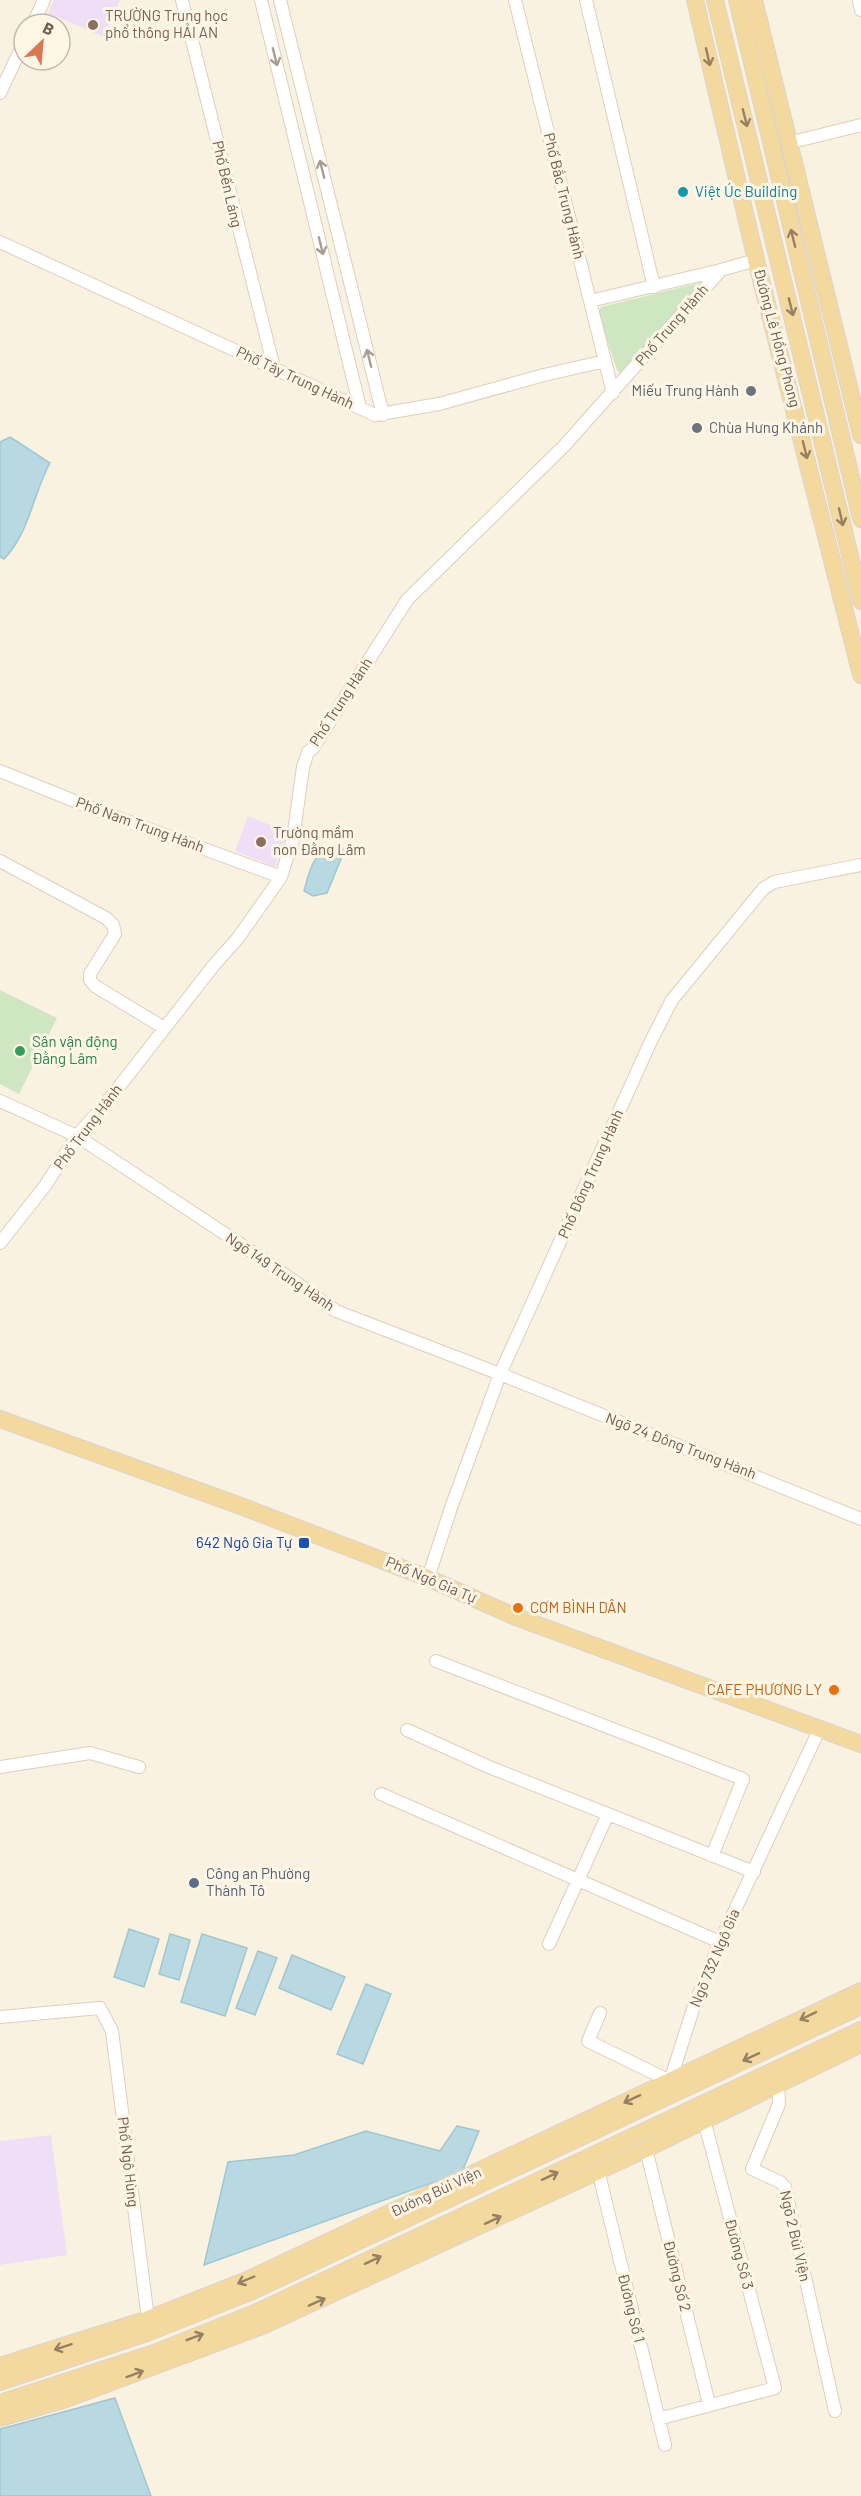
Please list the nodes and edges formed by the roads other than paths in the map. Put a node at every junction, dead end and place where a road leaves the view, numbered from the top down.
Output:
1 (182, 0) edge
2 (261, 0) edge
3 (280, 0) edge
4 (515, 0) edge
5 (586, 0) edge
6 (695, 0) edge
7 (716, 0) edge
8 (737, 0) edge
9 (754, 0) edge
10 (859, 0) edge
11 (861, 10) edge
12 (12, 68) edge
13 (0, 93) edge
14 (861, 125) edge
15 (788, 143) junction
16 (0, 242) edge
17 (756, 260) junction
18 (721, 270) junction
19 (654, 287) junction
20 (590, 301) junction
21 (605, 361) junction
22 (842, 361) junction
23 (825, 365) junction
24 (274, 368) junction
25 (806, 368) junction
26 (786, 373) junction
27 (613, 393) junction
28 (360, 408) junction
29 (384, 415) junction
30 (861, 435) edge
31 (861, 519) edge
32 (861, 601) edge
33 (861, 675) edge
34 (0, 771) edge
35 (0, 861) edge
36 (861, 866) edge
37 (281, 877) junction
38 (164, 1028) junction
39 (0, 1101) edge
40 (77, 1136) junction
41 (0, 1243) edge
42 (500, 1374) junction
43 (0, 1419) edge
44 (861, 1519) edge
45 (428, 1578) junction
46 (436, 1661) dead end
47 (820, 1728) junction
48 (407, 1730) dead end
49 (861, 1744) edge
50 (0, 1767) edge
51 (139, 1767) dead end
52 (381, 1794) dead end
53 (608, 1814) junction
54 (712, 1856) junction
55 (754, 1872) junction
56 (577, 1881) junction
57 (720, 1942) junction
58 (549, 1944) dead end
59 (861, 1991) edge
60 (861, 2006) edge
61 (600, 2013) dead end
62 (0, 2017) edge
63 (861, 2030) edge
64 (861, 2044) edge
65 (670, 2081) junction
66 (778, 2083) junction
67 (704, 2120) junction
68 (646, 2149) junction
69 (598, 2170) junction
70 (148, 2319) junction
71 (0, 2366) edge
72 (0, 2382) edge
73 (0, 2403) edge
74 (709, 2404) junction
75 (835, 2411) dead end
76 (0, 2418) edge
77 (658, 2419) junction
78 (664, 2445) dead end

1 - 24 street, Phố Bến Láng
2 -> 28 street
29 -> 3 street
4 - 20 street, Phố Bắc Trung Hành
5 - 19 street
6 -> 17 main road, Đường Lê Hồng Phong
7 -> 25 main road, Đường Lê Hồng Phong
23 -> 8 main road
9 - 15 main road
10 - 11 street
12 - 13 street
14 - 15 street
15 - 22 main road
16 - 24 street, Phố Tây Trung Hành
17 - 18 street
17 - 26 main road, Đường Lê Hồng Phong
18 - 19 street
18 - 27 street, Phố Trung Hành
19 - 20 street
20 - 21 street, Phố Bắc Trung Hành
21 - 27 street, Phố Bắc Trung Hành
21 - 29 street, Phố Tây Trung Hành
22 - 23 main road
22 - 30 main road
23 - 31 main road
24 - 28 street, Phố Tây Trung Hành
25 - 26 main road
25 -> 32 main road, Đường Lê Hồng Phong
26 -> 33 main road, Đường Lê Hồng Phong
27 - 37 street, Phố Trung Hành
28 - 29 street, Phố Tây Trung Hành
34 - 37 street, Phố Nam Trung Hành
35 - 38 street
36 - 42 street, Phố Đông Trung Hành
37 - 38 street, Phố Trung Hành
38 - 40 street, Phố Trung Hành
39 - 40 street, Ngõ 149 Trung Hành
40 - 41 street, Phố Trung Hành
40 - 42 street, Ngõ 149 Trung Hành
42 - 44 street, Ngõ 24 Đông Trung Hành
42 - 45 street, Phố Đông Trung Hành
43 - 45 main road, Phố Ngô Gia Tự
45 - 47 main road, Phố Ngô Gia Tự
46 - 54 street
47 - 49 main road, Phố Ngô Gia Tự
47 - 55 street, Ngõ 732 Ngô Gia
48 - 53 street
50 - 51 street
52 - 56 street
53 - 54 street
53 - 56 street
54 - 55 street
55 - 57 street, Ngõ 732 Ngô Gia
56 - 57 street
56 - 58 street
57 - 65 street, Ngõ 732 Ngô Gia
59 -> 65 main road, Đường Bùi Viện
60 -> 72 main road, Đường Bùi Viện
61 - 65 street
62 - 70 street, Phố Ngô Hùng
73 -> 63 main road
64 - 66 main road
65 -> 70 main road, Đường Bùi Viện
66 - 67 main road
66 - 75 street, Ngõ 2 Bùi Viện
67 - 68 main road
67 - 74 street, Đường Số 3
68 - 69 main road
68 - 74 street, Đường Số 2
76 -> 69 main road
69 - 77 street, Đường Số 1
70 -> 71 main road, Đường Bùi Viện
74 - 77 street
77 - 78 street, Đường Số 1

